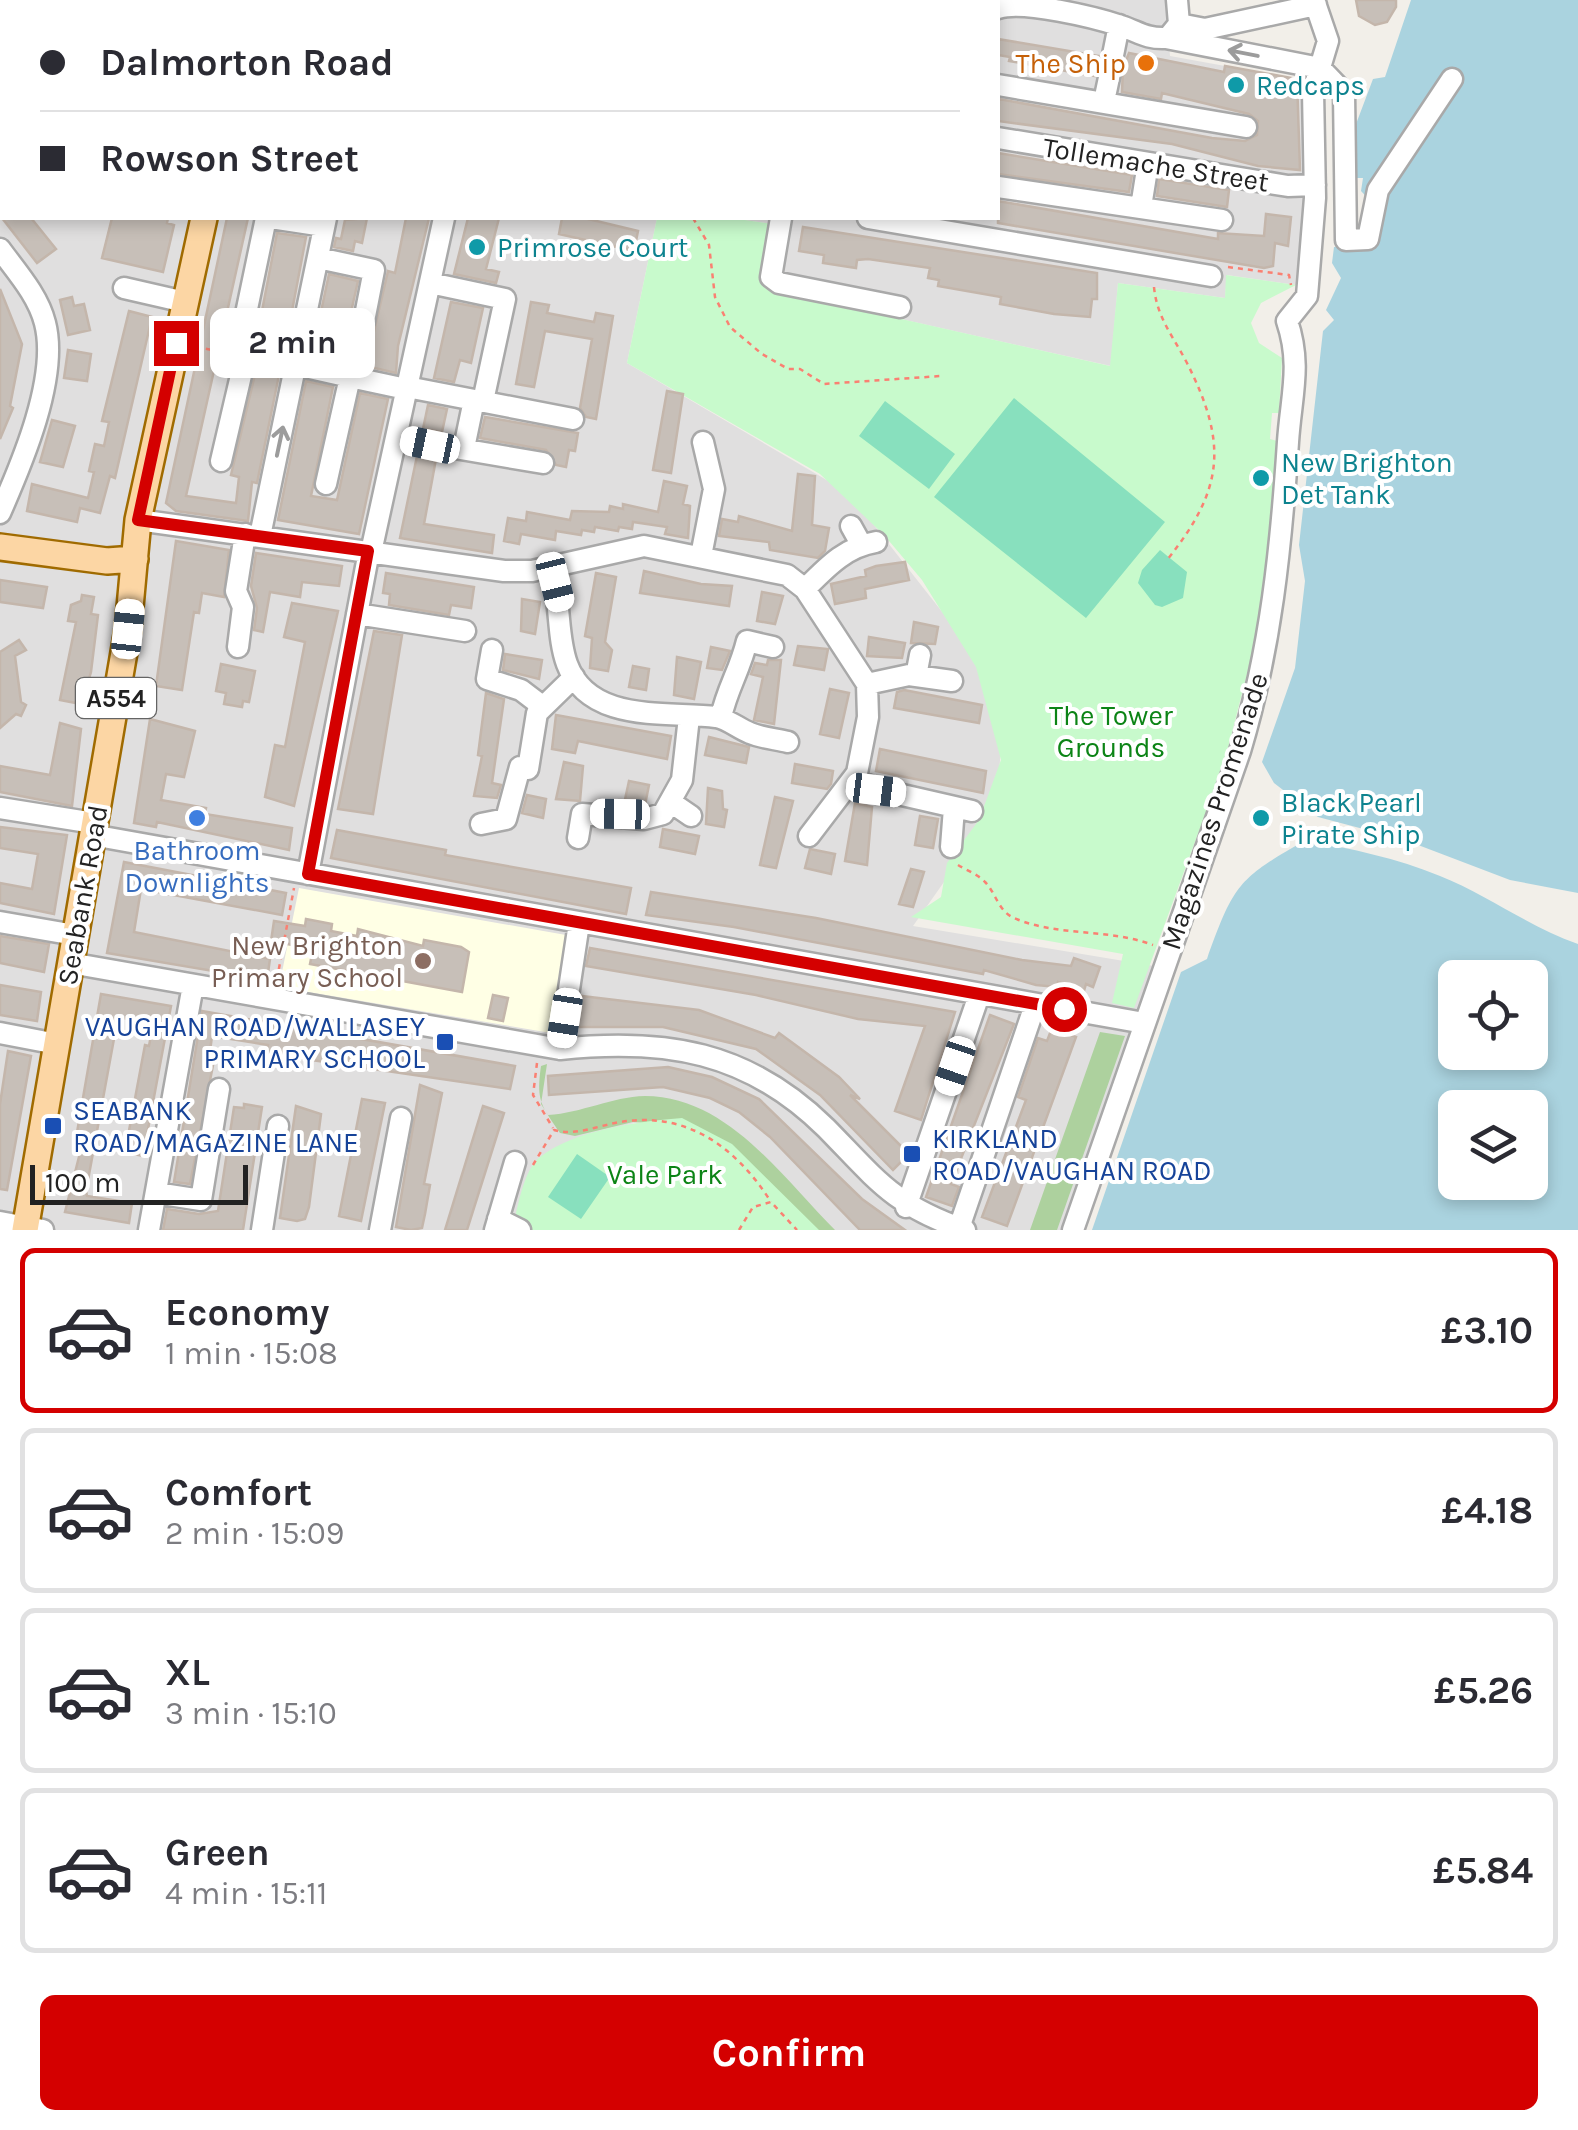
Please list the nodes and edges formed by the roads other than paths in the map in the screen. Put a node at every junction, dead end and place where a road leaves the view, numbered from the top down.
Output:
1 (1177, 0) edge
2 (1315, 3) edge
3 (1000, 7) edge
4 (1085, 9) edge
5 (1119, 26) junction
6 (1172, 31) junction
7 (1109, 75) dead end
8 (1317, 75) junction
9 (1452, 79) dead end
10 (1000, 85) edge
11 (1246, 127) dead end
12 (1000, 138) edge
13 (1148, 163) junction
14 (1315, 185) junction
15 (1000, 186) edge
16 (1142, 207) junction
17 (204, 220) edge
18 (269, 220) edge
19 (297, 220) edge
20 (444, 220) edge
21 (781, 220) edge
22 (893, 220) edge
23 (1222, 220) dead end
24 (325, 222) edge
25 (0, 248) edge
26 (318, 258) junction
27 (1212, 276) road end
28 (430, 282) junction
29 (124, 288) dead end
30 (185, 302) junction
31 (900, 307) dead end
32 (364, 321) dead end
33 (242, 353) junction
34 (296, 366) junction
35 (350, 377) junction
36 (407, 388) junction
37 (479, 400) junction
38 (573, 419) dead end
39 (396, 438) junction
40 (702, 442) dead end
41 (464, 448) junction
42 (222, 461) dead end
43 (543, 463) dead end
44 (689, 468) dead end
45 (711, 468) junction
46 (326, 484) dead end
47 (0, 513) edge
48 (138, 520) junction
49 (253, 535) junction
50 (863, 537) dead end
51 (0, 546) edge
52 (370, 552) junction
53 (701, 556) junction
54 (136, 559) junction
55 (549, 566) junction
56 (805, 590) junction
57 (358, 614) junction
58 (465, 630) dead end
59 (238, 647) dead end
60 (773, 647) dead end
61 (492, 650) dead end
62 (574, 677) junction
63 (952, 682) dead end
64 (867, 684) junction
65 (542, 706) junction
66 (689, 717) junction
67 (728, 722) junction
68 (788, 742) dead end
69 (854, 779) junction
70 (807, 802) dead end
71 (0, 808) edge
72 (668, 808) junction
73 (692, 816) dead end
74 (825, 817) junction
75 (481, 824) dead end
76 (93, 829) junction
77 (809, 836) dead end
78 (578, 838) dead end
79 (951, 847) road end
80 (303, 873) junction
81 (0, 922) edge
82 (579, 923) junction
83 (75, 936) junction
84 (70, 964) junction
85 (193, 984) junction
86 (979, 995) junction
87 (1035, 1005) junction
88 (1144, 1024) junction
89 (0, 1033) edge
90 (57, 1044) junction
91 (550, 1047) junction
92 (219, 1089) dead end
93 (401, 1118) dead end
94 (278, 1126) dead end
95 (522, 1167) road end
96 (156, 1192) junction
97 (906, 1207) junction
98 (496, 1224) edge
99 (23, 1228) edge
100 (962, 1229) edge
101 (149, 1230) edge
102 (262, 1230) edge
103 (380, 1230) edge
104 (520, 1230) edge
105 (1072, 1230) edge

1 - 6 street
2 - 6 street
2 - 8 street
3 - 4 street
4 - 5 street
5 - 6 street
5 - 7 street
8 -> 6 street
8 - 9 street
8 - 14 street
10 - 11 street
12 - 13 street, Tollemache Street
13 - 14 street, Tollemache Street
13 - 16 street
14 - 88 street, Magazines Promenade
15 - 16 street
16 - 23 street
17 - 30 main road, A554
18 - 33 street
19 - 24 street
20 - 28 street
21 - 31 street
22 - 27 street
24 - 26 street
25 - 47 street
26 - 32 street
26 - 34 street
28 - 36 street
28 - 37 street
29 - 30 street
30 - 48 main road, A554
33 - 34 street
33 - 42 street
34 - 35 street
49 -> 34 street
35 - 36 street
35 - 46 street
36 - 37 street
36 - 39 street
37 - 38 street
37 - 41 street
39 - 41 street
39 - 52 street
40 - 45 street
41 - 43 street
44 - 45 street
45 - 53 street
48 - 49 street
48 - 54 main road, A554
49 - 52 street
49 - 59 street
50 - 56 street
51 - 54 main road
52 - 55 street
52 - 57 street
53 - 55 street
53 - 56 street
54 - 76 main road, Seabank Road / A554
55 - 62 street
56 - 64 street
57 - 58 street
57 - 80 street
60 - 67 street
61 - 65 street
62 - 65 street
62 - 66 street
63 - 64 street
64 - 69 street
65 - 75 street
66 - 67 street
66 - 72 street
67 - 68 street
69 - 74 street
69 - 79 street
70 - 74 street
71 - 76 street
72 - 73 street
72 - 78 street
74 - 77 street
76 - 80 street
76 - 83 main road, Seabank Road / A554
80 - 82 street
81 - 83 street
82 - 86 street
82 - 91 street
83 - 84 main road, Seabank Road / A554
84 - 85 street
84 - 90 main road, Seabank Road / A554
85 - 91 street
85 - 96 street
86 - 87 street
86 - 97 street
87 - 88 street
87 - 100 street
88 - 105 street, Magazines Promenade
89 - 90 street
90 - 99 main road, Seabank Road / A554
91 - 97 street
92 - 96 street
93 - 103 street
94 - 102 street
95 - 98 street
96 - 101 street
97 - 100 street
98 - 104 street

